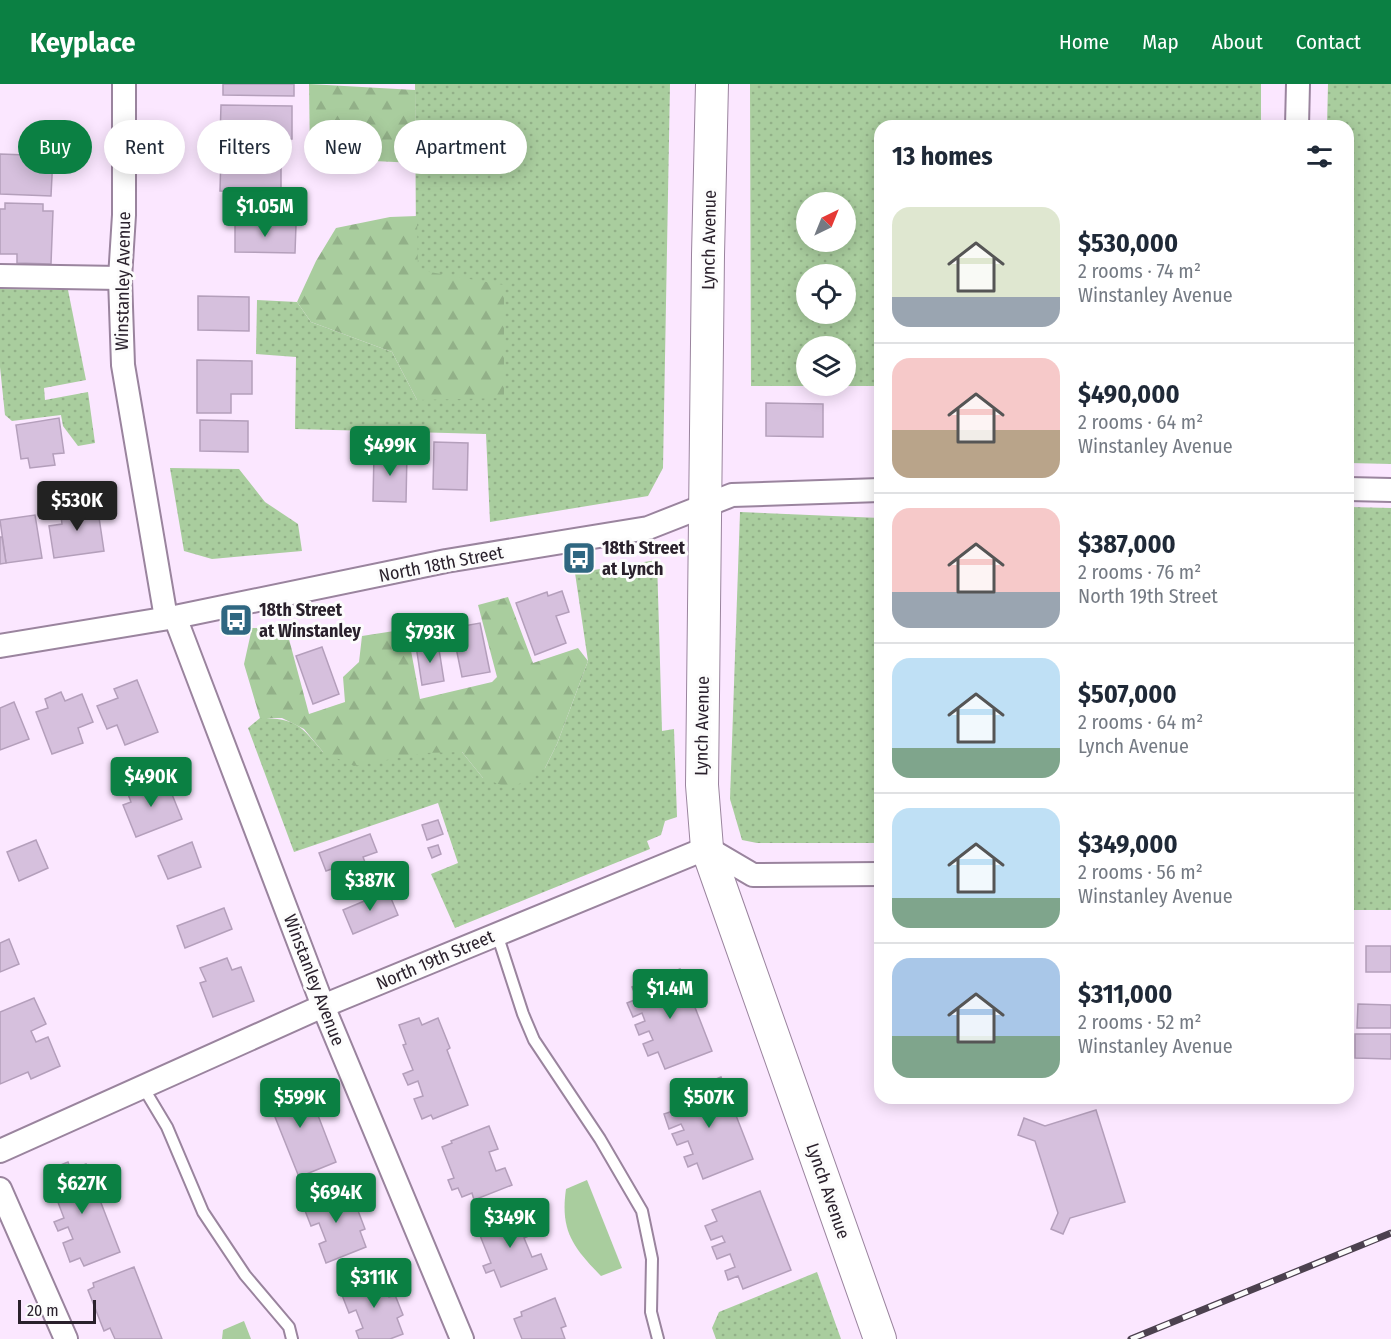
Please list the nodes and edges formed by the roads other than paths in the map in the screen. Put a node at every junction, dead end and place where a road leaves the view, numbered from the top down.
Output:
1 (124, 84) edge
2 (712, 84) edge
3 (1298, 84) edge
4 (1297, 120) edge
5 (0, 276) edge
6 (120, 278) junction
7 (1354, 489) edge
8 (874, 490) edge
9 (1391, 490) edge
10 (705, 505) junction
11 (170, 618) junction
12 (0, 646) edge
13 (707, 848) junction
14 (874, 874) edge
15 (497, 934) junction
16 (323, 1006) junction
17 (143, 1087) junction
18 (0, 1152) edge
19 (0, 1189) edge
20 (66, 1339) edge
21 (292, 1339) edge
22 (462, 1339) edge
23 (658, 1339) edge
24 (880, 1339) edge

1 - 6 street, Winstanley Avenue
2 - 10 street, Lynch Avenue
3 - 4 street
5 - 6 street
6 - 11 street, Winstanley Avenue
7 - 9 street
8 - 10 street, North 18th Street
10 - 11 street, North 18th Street
10 - 13 street, Lynch Avenue
11 - 12 street, North 18th Street
11 - 16 street, Winstanley Avenue
13 - 14 street
13 - 15 street, North 19th Street
13 - 24 street, Lynch Avenue
15 - 16 street, North 19th Street
15 - 23 lane
16 - 17 street, North 19th Street
16 - 22 street, Winstanley Avenue
17 - 18 street, North 19th Street
17 - 21 lane
19 - 20 street

